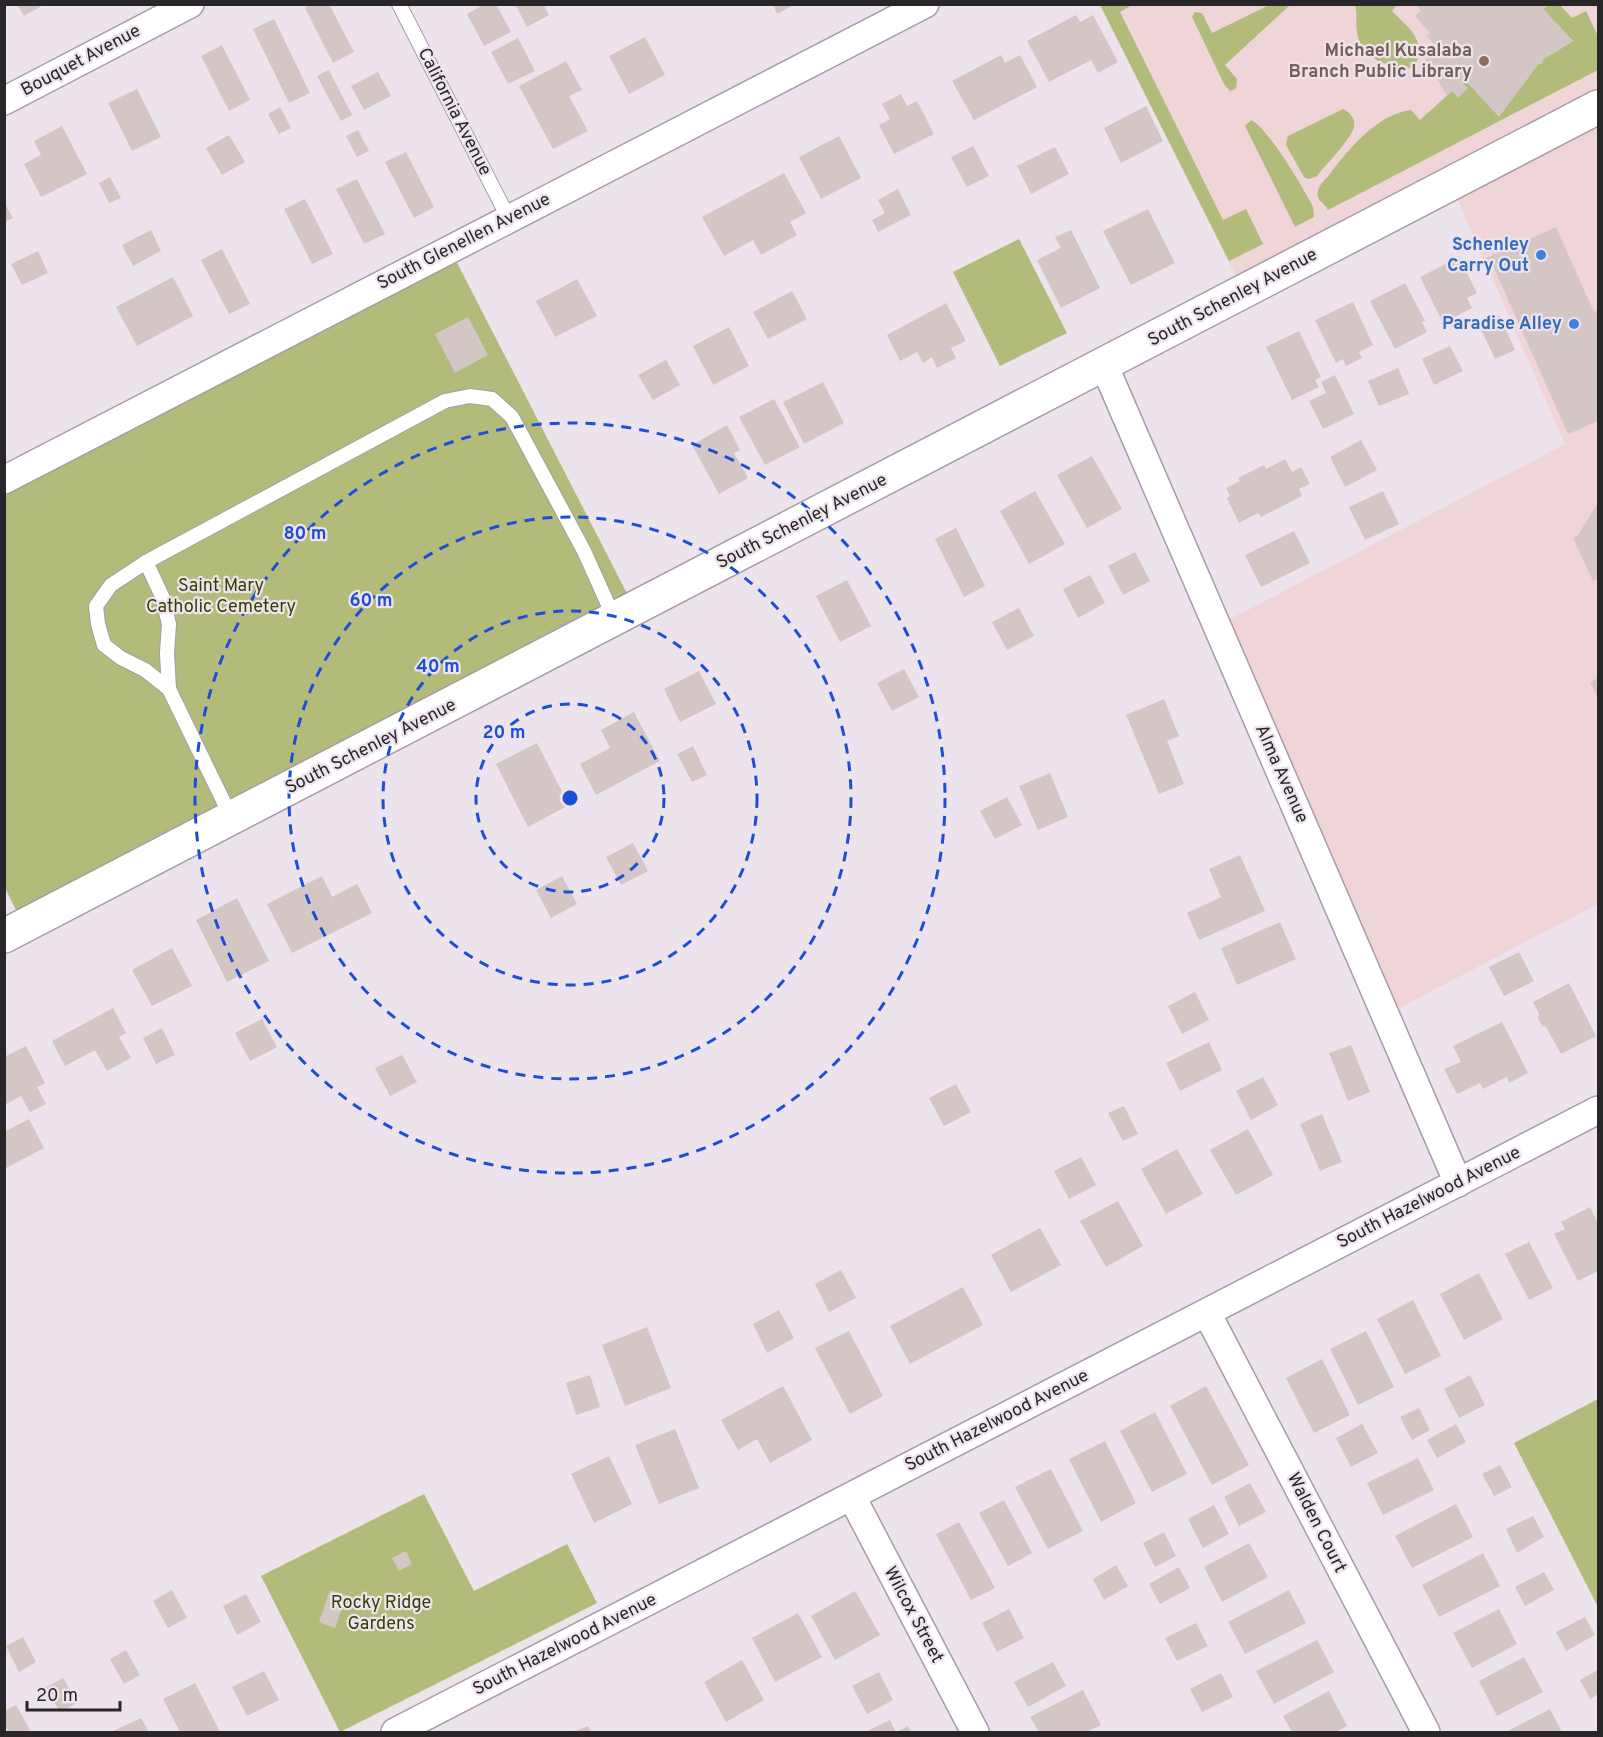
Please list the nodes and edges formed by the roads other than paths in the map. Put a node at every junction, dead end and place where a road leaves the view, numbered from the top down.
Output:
1 (190, 4) edge
2 (399, 4) edge
3 (925, 4) edge
4 (4, 101) edge
5 (1599, 107) edge
6 (509, 219) junction
7 (1104, 365) junction
8 (4, 480) edge
9 (146, 562) junction
10 (615, 620) junction
11 (169, 688) junction
12 (232, 819) junction
13 (4, 936) edge
14 (1599, 1110) edge
15 (1458, 1183) junction
16 (1207, 1313) junction
17 (852, 1497) junction
18 (395, 1732) edge
19 (975, 1732) edge
20 (1426, 1732) edge

1 - 4 street, Bouquet Avenue
2 - 6 lane, California Avenue
3 - 6 street, South Glenellen Avenue
5 - 7 street, South Schenley Avenue
6 - 8 street, South Glenellen Avenue
7 - 10 street, South Schenley Avenue
7 - 15 street, Alma Avenue
9 - 10 lane
9 - 11 lane
9 - 11 lane
10 - 12 street, South Schenley Avenue
11 - 12 lane
12 - 13 street, South Schenley Avenue
14 - 15 street, South Hazelwood Avenue
15 - 16 street, South Hazelwood Avenue
16 - 17 street, South Hazelwood Avenue
16 - 20 street, Walden Court
17 - 18 street, South Hazelwood Avenue
17 - 19 street, Wilcox Street

